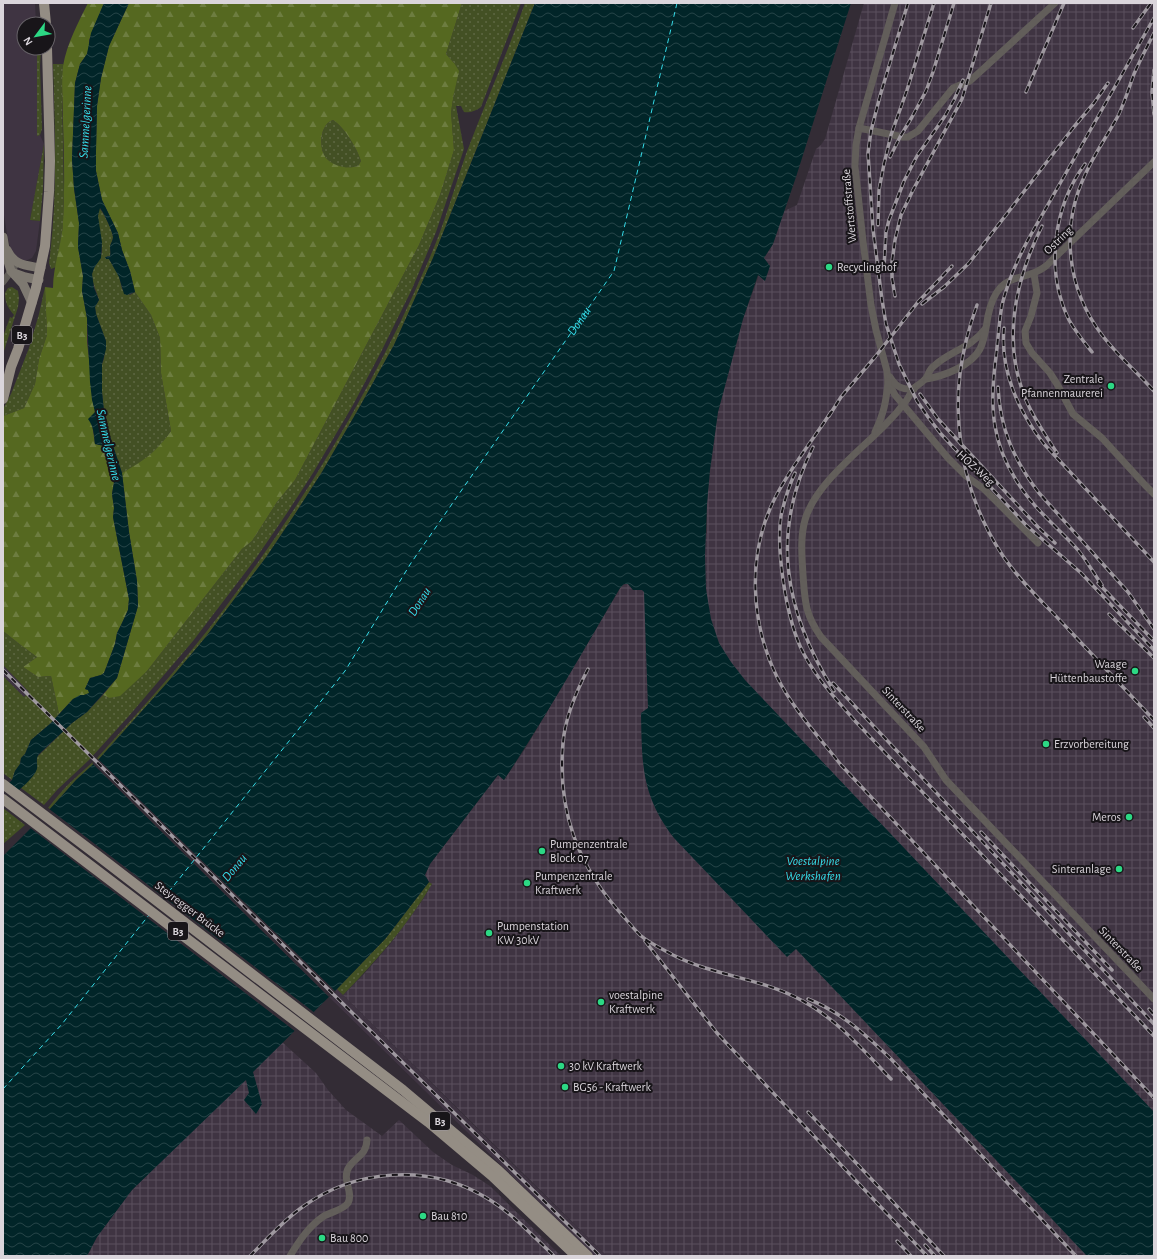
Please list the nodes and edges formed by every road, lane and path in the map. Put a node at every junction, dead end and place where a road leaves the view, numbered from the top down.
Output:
1 (44, 3) edge
2 (895, 3) edge
3 (1055, 3) edge
4 (45, 16) edge
5 (47, 56) edge
6 (859, 128) junction
7 (1154, 162) edge
8 (4, 241) edge
9 (17, 263) junction
10 (41, 268) junction
11 (11, 271) junction
12 (1034, 274) junction
13 (38, 280) junction
14 (3, 282) edge
15 (32, 303) junction
16 (985, 329) junction
17 (11, 367) junction
18 (887, 371) junction
19 (3, 378) edge
20 (926, 379) junction
21 (888, 382) junction
22 (914, 389) junction
23 (3, 399) edge
24 (903, 405) junction
25 (873, 437) junction
26 (1154, 494) edge
27 (1038, 543) dead end
28 (3, 784) edge
29 (3, 798) edge
30 (1154, 999) edge
31 (367, 1140) dead end
32 (290, 1256) edge
33 (576, 1256) edge
34 (588, 1256) edge

1 - 4 main road
2 - 6 street, Wertstoffstraße
3 - 6 street
5 - 10 main road, B3
6 - 18 street, Wertstoffstraße
7 - 12 street, Ostring
8 - 9 street
8 - 11 street
9 - 10 street
9 - 11 street
10 - 13 main road, B3
11 - 13 street
11 - 14 street
11 - 15 street
12 - 16 street, Ostring
12 - 26 street
13 - 15 main road, B3
15 - 17 main road, B3
16 - 20 street, Ostring
16 - 20 street, Ostring
17 - 19 main road, B3
17 - 23 main road, B3
18 - 21 street, Wertstoffstraße
18 - 22 street
20 - 22 street, Ostring
21 - 24 street, Wertstoffstraße
21 - 25 street
22 - 24 street, Ostring
24 - 25 street, Sinterstraße
24 - 27 street, HOZ-Weg
25 - 30 street, Sinterstraße
28 - 34 main road, Steyregger Brücke / B3
29 - 33 main road, Steyregger Brücke / B3
31 - 32 street

